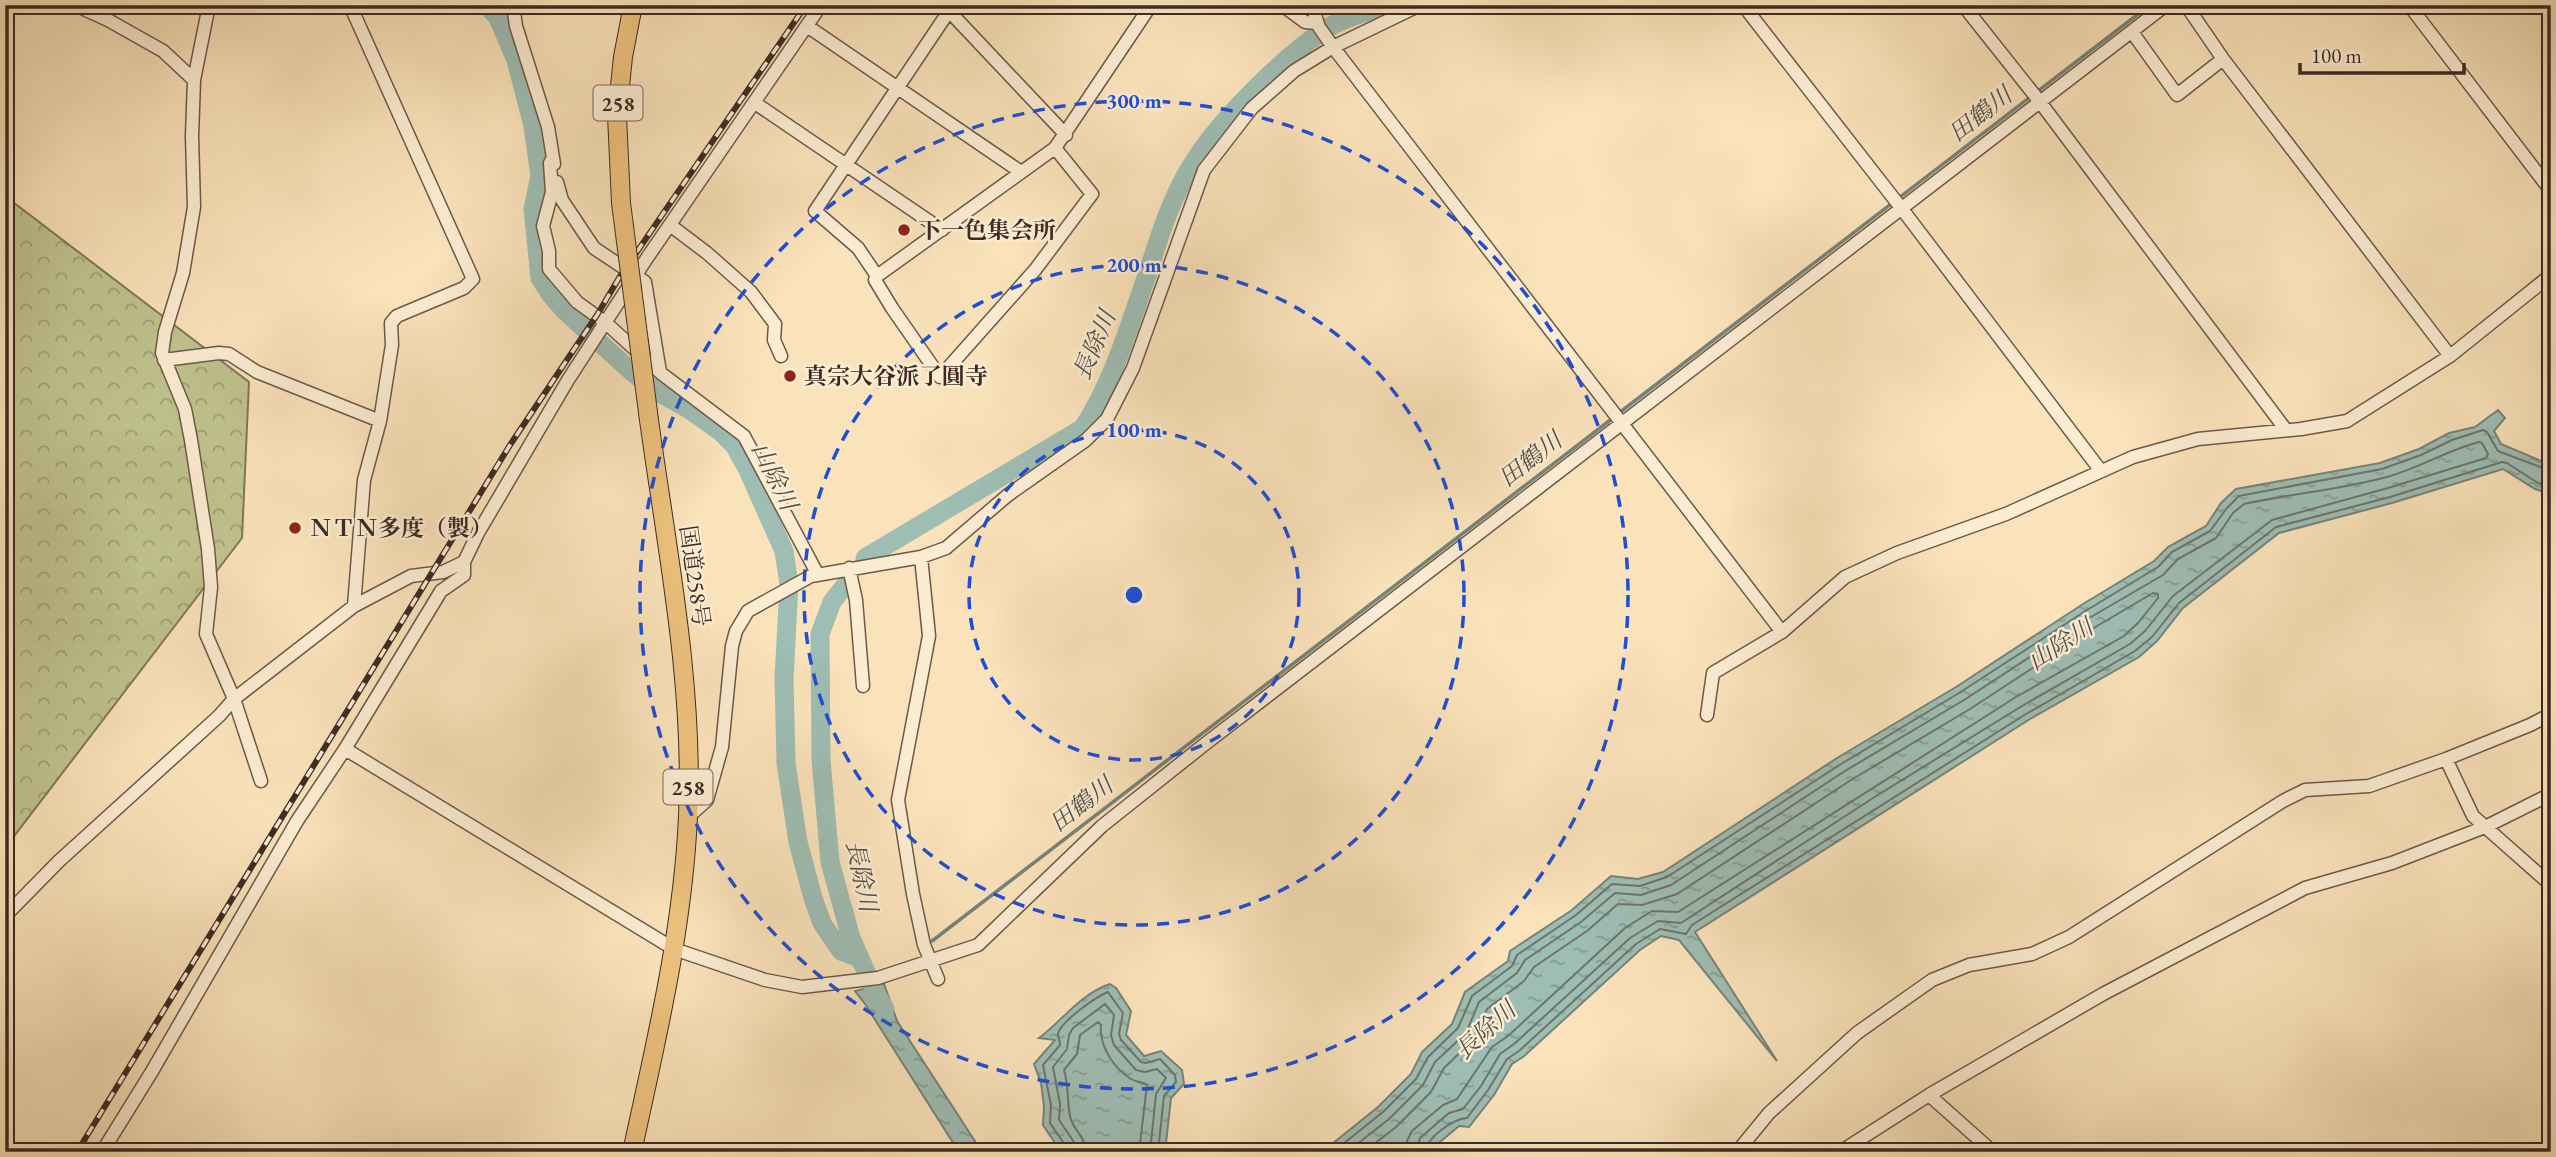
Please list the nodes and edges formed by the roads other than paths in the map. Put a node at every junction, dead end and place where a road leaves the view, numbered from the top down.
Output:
1 (75, 5) edge
2 (209, 5) edge
3 (350, 5) edge
4 (513, 5) edge
5 (634, 5) edge
6 (821, 5) edge
7 (1151, 5) edge
8 (1282, 5) edge
9 (1312, 5) edge
10 (1420, 5) edge
11 (1743, 5) edge
12 (1963, 5) edge
13 (2166, 5) edge
14 (2186, 5) edge
15 (2409, 5) edge
16 (949, 7) edge
17 (1318, 25) junction
18 (807, 26) junction
19 (2132, 32) junction
20 (1331, 44) junction
21 (2223, 59) junction
22 (194, 80) junction
23 (899, 87) junction
24 (2036, 97) junction
25 (755, 103) junction
26 (1066, 135) junction
27 (1055, 148) junction
28 (553, 158) junction
29 (847, 165) junction
30 (1021, 172) junction
31 (2551, 191) edge
32 (1898, 203) junction
33 (670, 225) junction
34 (942, 230) junction
35 (2551, 275) edge
36 (877, 276) junction
37 (636, 277) junction
38 (599, 333) junction
39 (780, 356) dead end
40 (2450, 356) junction
41 (164, 360) junction
42 (660, 372) junction
43 (1619, 417) junction
44 (380, 421) junction
45 (2286, 430) junction
46 (2101, 471) junction
47 (921, 557) junction
48 (464, 562) junction
49 (849, 568) junction
50 (814, 575) junction
51 (354, 606) junction
52 (1782, 632) junction
53 (863, 686) dead end
54 (234, 699) junction
55 (2551, 714) edge
56 (1707, 715) dead end
57 (345, 749) junction
58 (2446, 759) junction
59 (261, 781) dead end
60 (2551, 794) edge
61 (688, 817) junction
62 (2486, 827) junction
63 (2551, 885) edge
64 (5, 916) edge
65 (674, 948) junction
66 (938, 979) dead end
67 (1929, 1095) junction
68 (102, 1152) edge
69 (632, 1152) edge
70 (1737, 1152) edge
71 (1840, 1152) edge
72 (1993, 1152) edge

1 - 22 street
2 - 22 street
3 - 44 street
4 - 28 street
5 - 61 highway, 国道258号 / 258, bridge
6 - 18 street
7 - 26 street
8 - 17 street
9 - 17 street
10 - 20 street
11 - 32 street
12 - 24 street
13 - 19 street
14 - 21 street
15 - 31 street
16 - 23 street
16 - 26 street
17 - 20 street
18 - 23 street
18 - 25 street
19 - 21 street
19 - 24 street
20 - 43 street
20 - 47 street
21 - 40 street
22 - 41 street
23 - 29 street
23 - 30 street
24 - 32 street
24 - 45 street
25 - 29 street
25 - 33 street
26 - 27 street
27 - 30 street
27 - 36 street
28 - 37 street
28 - 38 street
29 - 34 street
29 - 36 street
30 - 34 street
32 - 43 street
32 - 46 street
33 - 37 street
33 - 39 street
34 - 36 street
35 - 40 street
37 - 38 street
37 - 42 street
38 - 42 street
38 - 48 street
40 - 45 street
41 - 44 street
41 - 54 street
42 - 50 street
43 - 52 street
43 - 65 street
44 - 51 street
45 - 46 street
46 - 52 street
47 - 49 street
47 - 66 street
48 - 51 street
48 - 57 street
49 - 50 street
49 - 53 street
50 - 61 street
51 - 54 street
52 - 56 street
54 - 59 street
54 - 64 street
55 - 58 street
57 - 65 street
57 - 68 street
58 - 62 street
58 - 70 street
60 - 62 street
61 - 65 highway, 国道258号 / 258
62 - 63 street
62 - 67 street
65 - 69 highway, 国道258号 / 258
67 - 71 street
67 - 72 street

